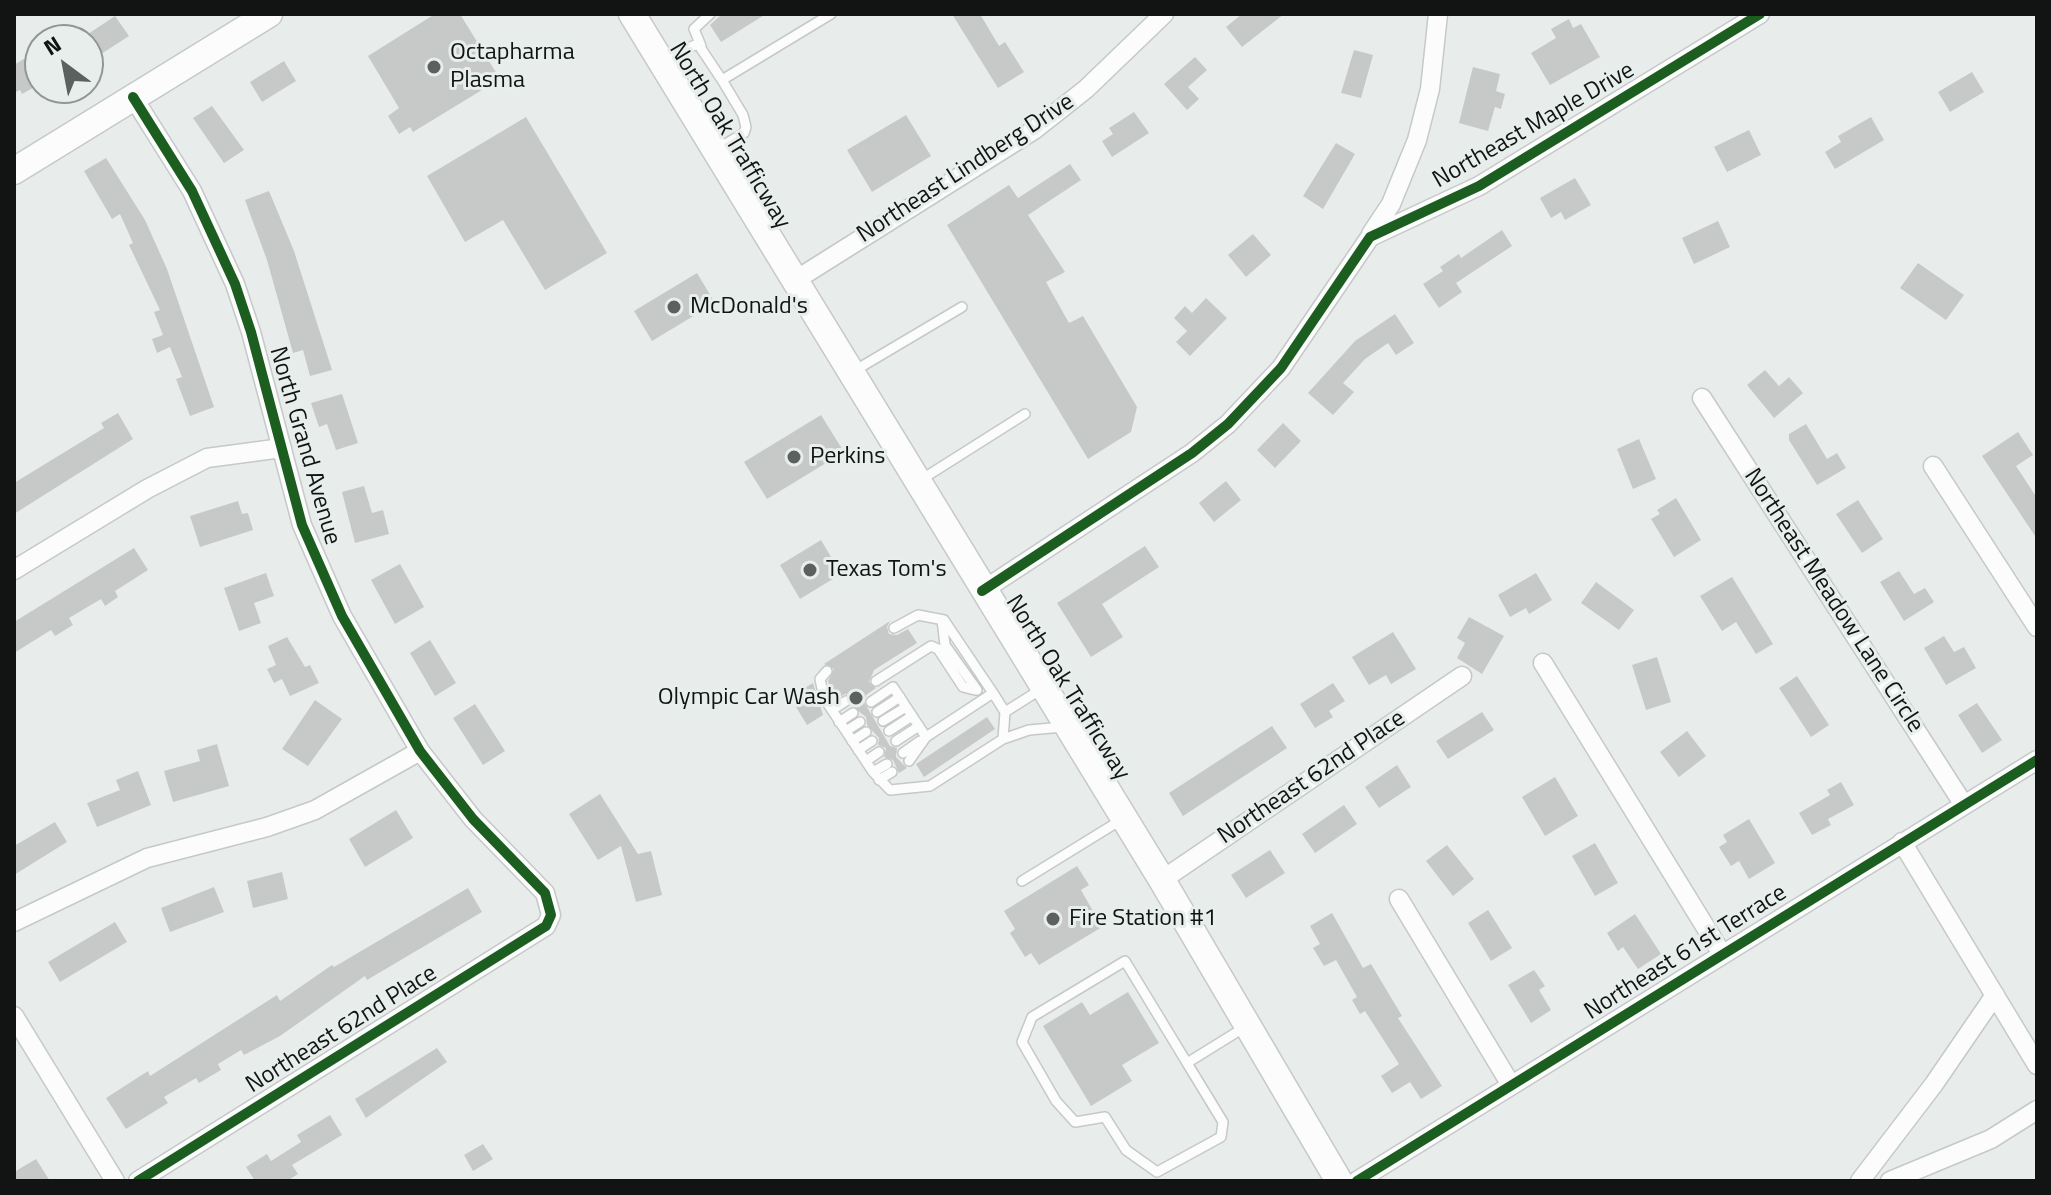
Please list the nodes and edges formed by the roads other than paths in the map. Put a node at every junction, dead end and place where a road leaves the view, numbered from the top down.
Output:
1 (269, 14) edge
2 (632, 14) edge
3 (710, 14) edge
4 (831, 14) edge
5 (1164, 14) edge
6 (1438, 14) edge
7 (1760, 14) edge
8 (701, 46) junction
9 (659, 60) junction
10 (722, 80) junction
11 (133, 97) junction
12 (715, 151) junction
13 (14, 171) edge
14 (1370, 237) junction
15 (794, 281) junction
16 (962, 307) dead end
17 (851, 373) junction
18 (1702, 398) dead end
19 (1025, 414) dead end
20 (282, 448) junction
21 (1933, 466) dead end
22 (916, 482) junction
23 (14, 570) edge
24 (982, 591) junction
25 (942, 620) junction
26 (2037, 627) edge
27 (894, 628) dead end
28 (1543, 663) dead end
29 (827, 671) dead end
30 (1462, 676) dead end
31 (876, 681) dead end
32 (1043, 688) junction
33 (975, 690) junction
34 (993, 693) junction
35 (900, 697) junction
36 (846, 701) dead end
37 (871, 702) dead end
38 (906, 707) junction
39 (832, 710) junction
40 (877, 712) dead end
41 (1005, 712) junction
42 (853, 713) dead end
43 (912, 716) junction
44 (883, 721) dead end
45 (839, 722) junction
46 (860, 722) dead end
47 (919, 726) junction
48 (1067, 727) junction
49 (846, 731) junction
50 (889, 731) dead end
51 (926, 737) junction
52 (1003, 739) junction
53 (852, 741) junction
54 (896, 741) dead end
55 (858, 750) junction
56 (420, 751) junction
57 (879, 752) dead end
58 (906, 757) dead end
59 (2037, 760) edge
60 (866, 761) junction
61 (889, 768) dead end
62 (876, 776) junction
63 (1964, 805) junction
64 (1124, 819) junction
65 (1902, 842) junction
66 (1162, 880) junction
67 (1022, 881) dead end
68 (1399, 899) dead end
69 (551, 903) joint
70 (14, 922) edge
71 (1722, 954) junction
72 (1995, 995) junction
73 (14, 1016) edge
74 (1248, 1025) junction
75 (1187, 1063) junction
76 (2037, 1065) edge
77 (1511, 1085) junction
78 (2037, 1110) edge
79 (115, 1181) edge
80 (138, 1181) edge
81 (1339, 1181) edge
82 (1357, 1181) edge
83 (1860, 1181) edge
84 (1890, 1181) edge

1 - 11 main road
2 - 9 main road, North Oak Trafficway
3 - 8 lane
4 - 10 lane
5 - 15 street, Northeast Lindberg Drive
6 - 14 street
7 - 14 street, Northeast Maple Drive
8 - 9 lane
8 - 10 lane
9 - 12 main road, North Oak Trafficway
10 - 12 lane
11 - 13 main road
11 - 20 street, North Grand Avenue
12 - 15 main road, North Oak Trafficway
14 - 24 street
15 - 17 main road, North Oak Trafficway
16 - 17 lane
17 - 22 main road, North Oak Trafficway
18 - 63 street, Northeast Meadow Lane Circle
19 - 22 lane
20 - 23 street
20 - 56 street, North Grand Avenue
21 - 26 street
22 - 24 main road, North Oak Trafficway
24 - 32 main road, North Oak Trafficway
25 - 27 lane
25 - 33 lane
25 - 34 lane
28 - 71 street
29 - 39 lane
30 - 66 street, Northeast 62nd Place
31 - 33 lane
32 - 41 lane
32 - 48 main road, North Oak Trafficway
33 - 34 lane
34 - 41 lane
34 - 51 lane
35 - 37 lane
35 - 38 lane
35 - 40 lane
36 - 39 lane
38 - 43 lane
38 - 44 lane
39 - 45 lane
41 - 52 lane
42 - 45 lane
43 - 47 lane
43 - 50 lane
45 - 49 lane
46 - 49 lane
47 - 51 lane
47 - 54 lane
48 - 52 lane
48 - 64 main road, North Oak Trafficway
49 - 53 lane
51 - 58 lane
52 - 62 lane
53 - 55 lane
53 - 55 lane
55 - 60 lane
56 - 69 street, North Grand Avenue
56 - 70 street
57 - 60 lane
59 - 63 street, Northeast 61st Terrace
60 - 62 lane
61 - 62 lane
63 - 65 street, Northeast 61st Terrace
64 - 66 main road, North Oak Trafficway
64 - 67 lane
65 - 71 street, Northeast 61st Terrace
65 - 72 street
66 - 74 main road, North Oak Trafficway
68 - 77 street
69 - 80 street, Northeast 62nd Place
71 - 77 street, Northeast 61st Terrace
72 - 76 street
72 - 83 street
73 - 79 street
74 - 75 lane
74 - 81 main road, North Oak Trafficway
75 - 75 lane
77 - 82 street, Northeast 61st Terrace
78 - 84 street

